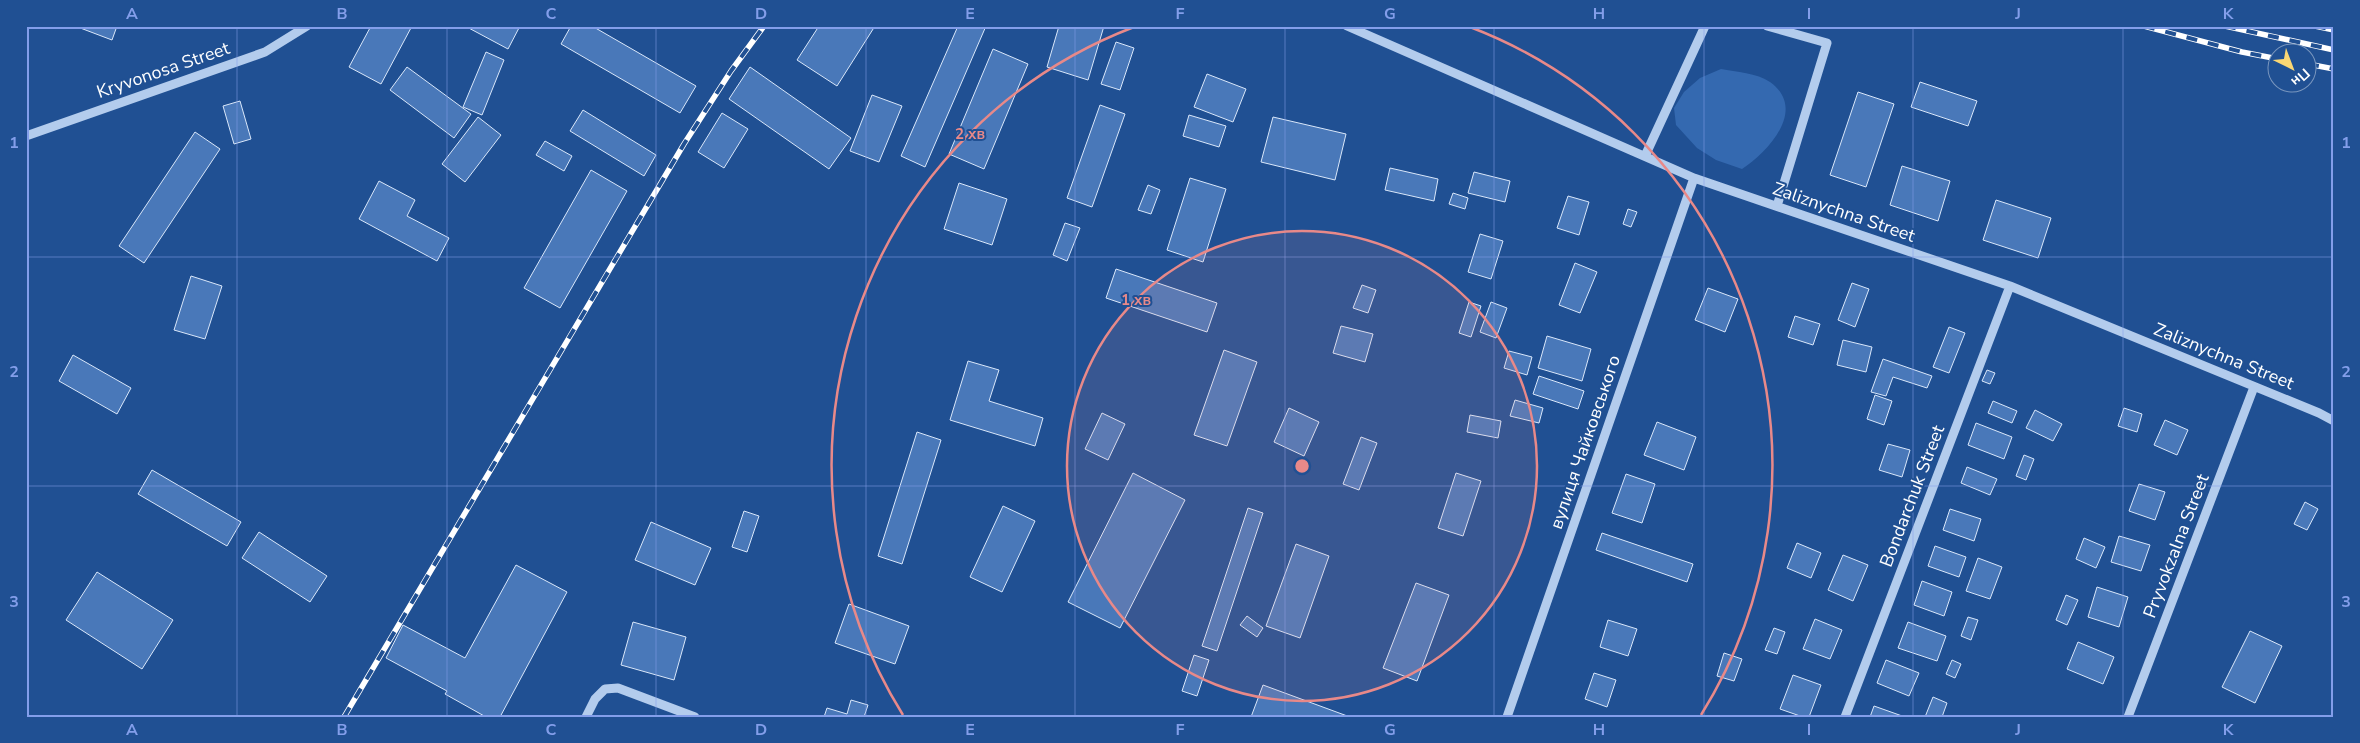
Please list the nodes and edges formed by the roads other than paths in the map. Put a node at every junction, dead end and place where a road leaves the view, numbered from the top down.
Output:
1 (307, 26) edge
2 (1347, 26) edge
3 (1705, 26) edge
4 (1768, 26) edge
5 (26, 136) edge
6 (1645, 156) junction
7 (1694, 178) junction
8 (1778, 206) junction
9 (2010, 286) junction
10 (2254, 387) junction
11 (2334, 421) edge
12 (586, 717) edge
13 (695, 717) edge
14 (1507, 717) edge
15 (1845, 717) edge
16 (2128, 717) edge

1 - 5 street, Kryvonosa Street
2 - 6 street, Zaliznychna Street
3 - 6 street
4 - 8 street
6 - 7 street, Zaliznychna Street
7 - 8 street, Zaliznychna Street
7 - 14 street, вулиця Чайковського
8 - 9 street, Zaliznychna Street
9 - 10 street, Zaliznychna Street
9 - 15 street, Bondarchuk Street
10 - 11 street, Zaliznychna Street
10 - 16 street, Pryvokzalna Street
12 - 13 street

